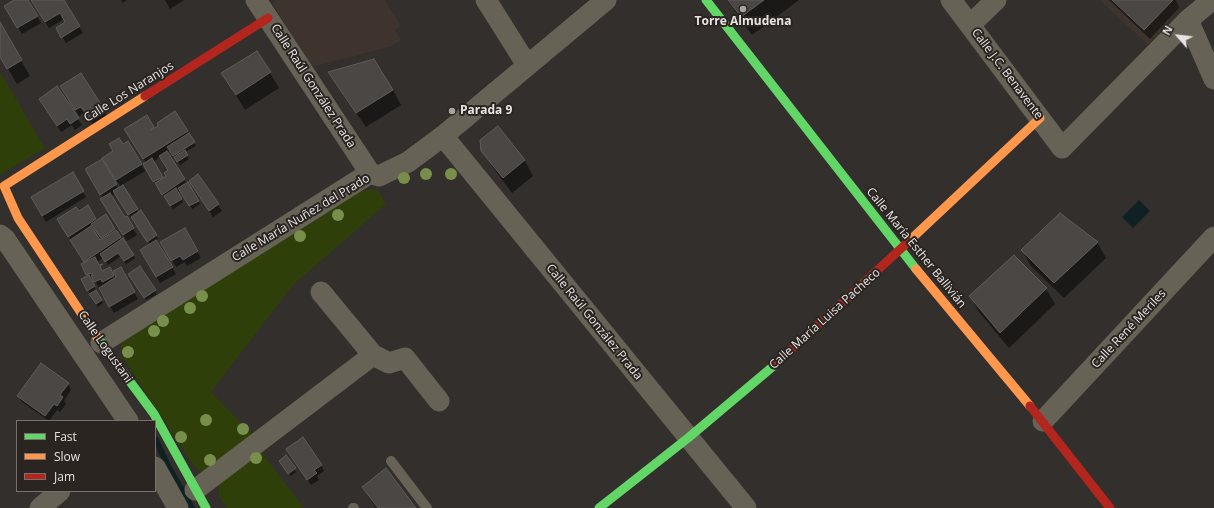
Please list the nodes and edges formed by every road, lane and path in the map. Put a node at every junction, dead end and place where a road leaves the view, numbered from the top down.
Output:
1 (256, 0) edge
2 (486, 0) edge
3 (606, 0) edge
4 (706, 0) edge
5 (951, 0) edge
6 (996, 0) edge
7 (1212, 0) edge
8 (268, 18) junction
9 (1188, 20) junction
10 (970, 25) junction
11 (527, 65) junction
12 (1214, 79) edge
13 (1040, 118) junction
14 (443, 136) junction
15 (370, 173) junction
16 (4, 186) joint
17 (0, 235) edge
18 (1214, 237) edge
19 (900, 250) junction
20 (321, 292) dead end
21 (101, 343) junction
22 (373, 355) junction
23 (439, 401) dead end
24 (148, 418) edge
25 (127, 420) edge
26 (1043, 421) junction
27 (156, 430) edge
28 (688, 438) junction
29 (391, 462) dead end
30 (156, 470) edge
31 (195, 490) junction
32 (59, 492) edge
33 (40, 508) edge
34 (178, 508) edge
35 (206, 508) edge
36 (427, 508) edge
37 (599, 508) edge
38 (746, 508) edge
39 (1110, 508) edge

1 - 8 street, Calle Raúl González Prada
2 - 11 street
3 - 11 street, Calle María Nuñez del Prado
4 - 19 street, Calle María Esther Ballivián
5 - 10 street, Calle J.C. Benavente
6 - 10 street
7 - 9 street
8 - 15 street, Calle Raúl González Prada
8 - 16 street, Calle Los Naranjos
9 - 12 street
9 - 13 street, Calle J.C. Benavente
10 - 13 street, Calle J.C. Benavente
11 - 14 street, Calle María Nuñez del Prado
13 - 19 street, Calle María Luisa Pacheco
14 - 15 street, Calle María Nuñez del Prado
14 - 28 street, Calle Raúl González Prada
15 - 21 street, Calle María Nuñez del Prado
16 - 21 street, Calle Logustani
17 - 25 street, Calle Logustani
18 - 26 street, Calle René Meriles
19 - 26 street, Calle María Esther Ballivián
19 - 28 street, Calle María Luisa Pacheco
20 - 22 street
21 - 24 street, Calle Logustani
22 - 23 street
22 - 31 street
26 - 39 street, Calle María Esther Ballivián
27 - 31 street, Calle Logustani
28 - 37 street, Calle María Luisa Pacheco
28 - 38 street, Calle Raúl González Prada
29 - 36 lane
30 - 34 street
31 - 35 street, Calle Logustani
32 - 33 street

